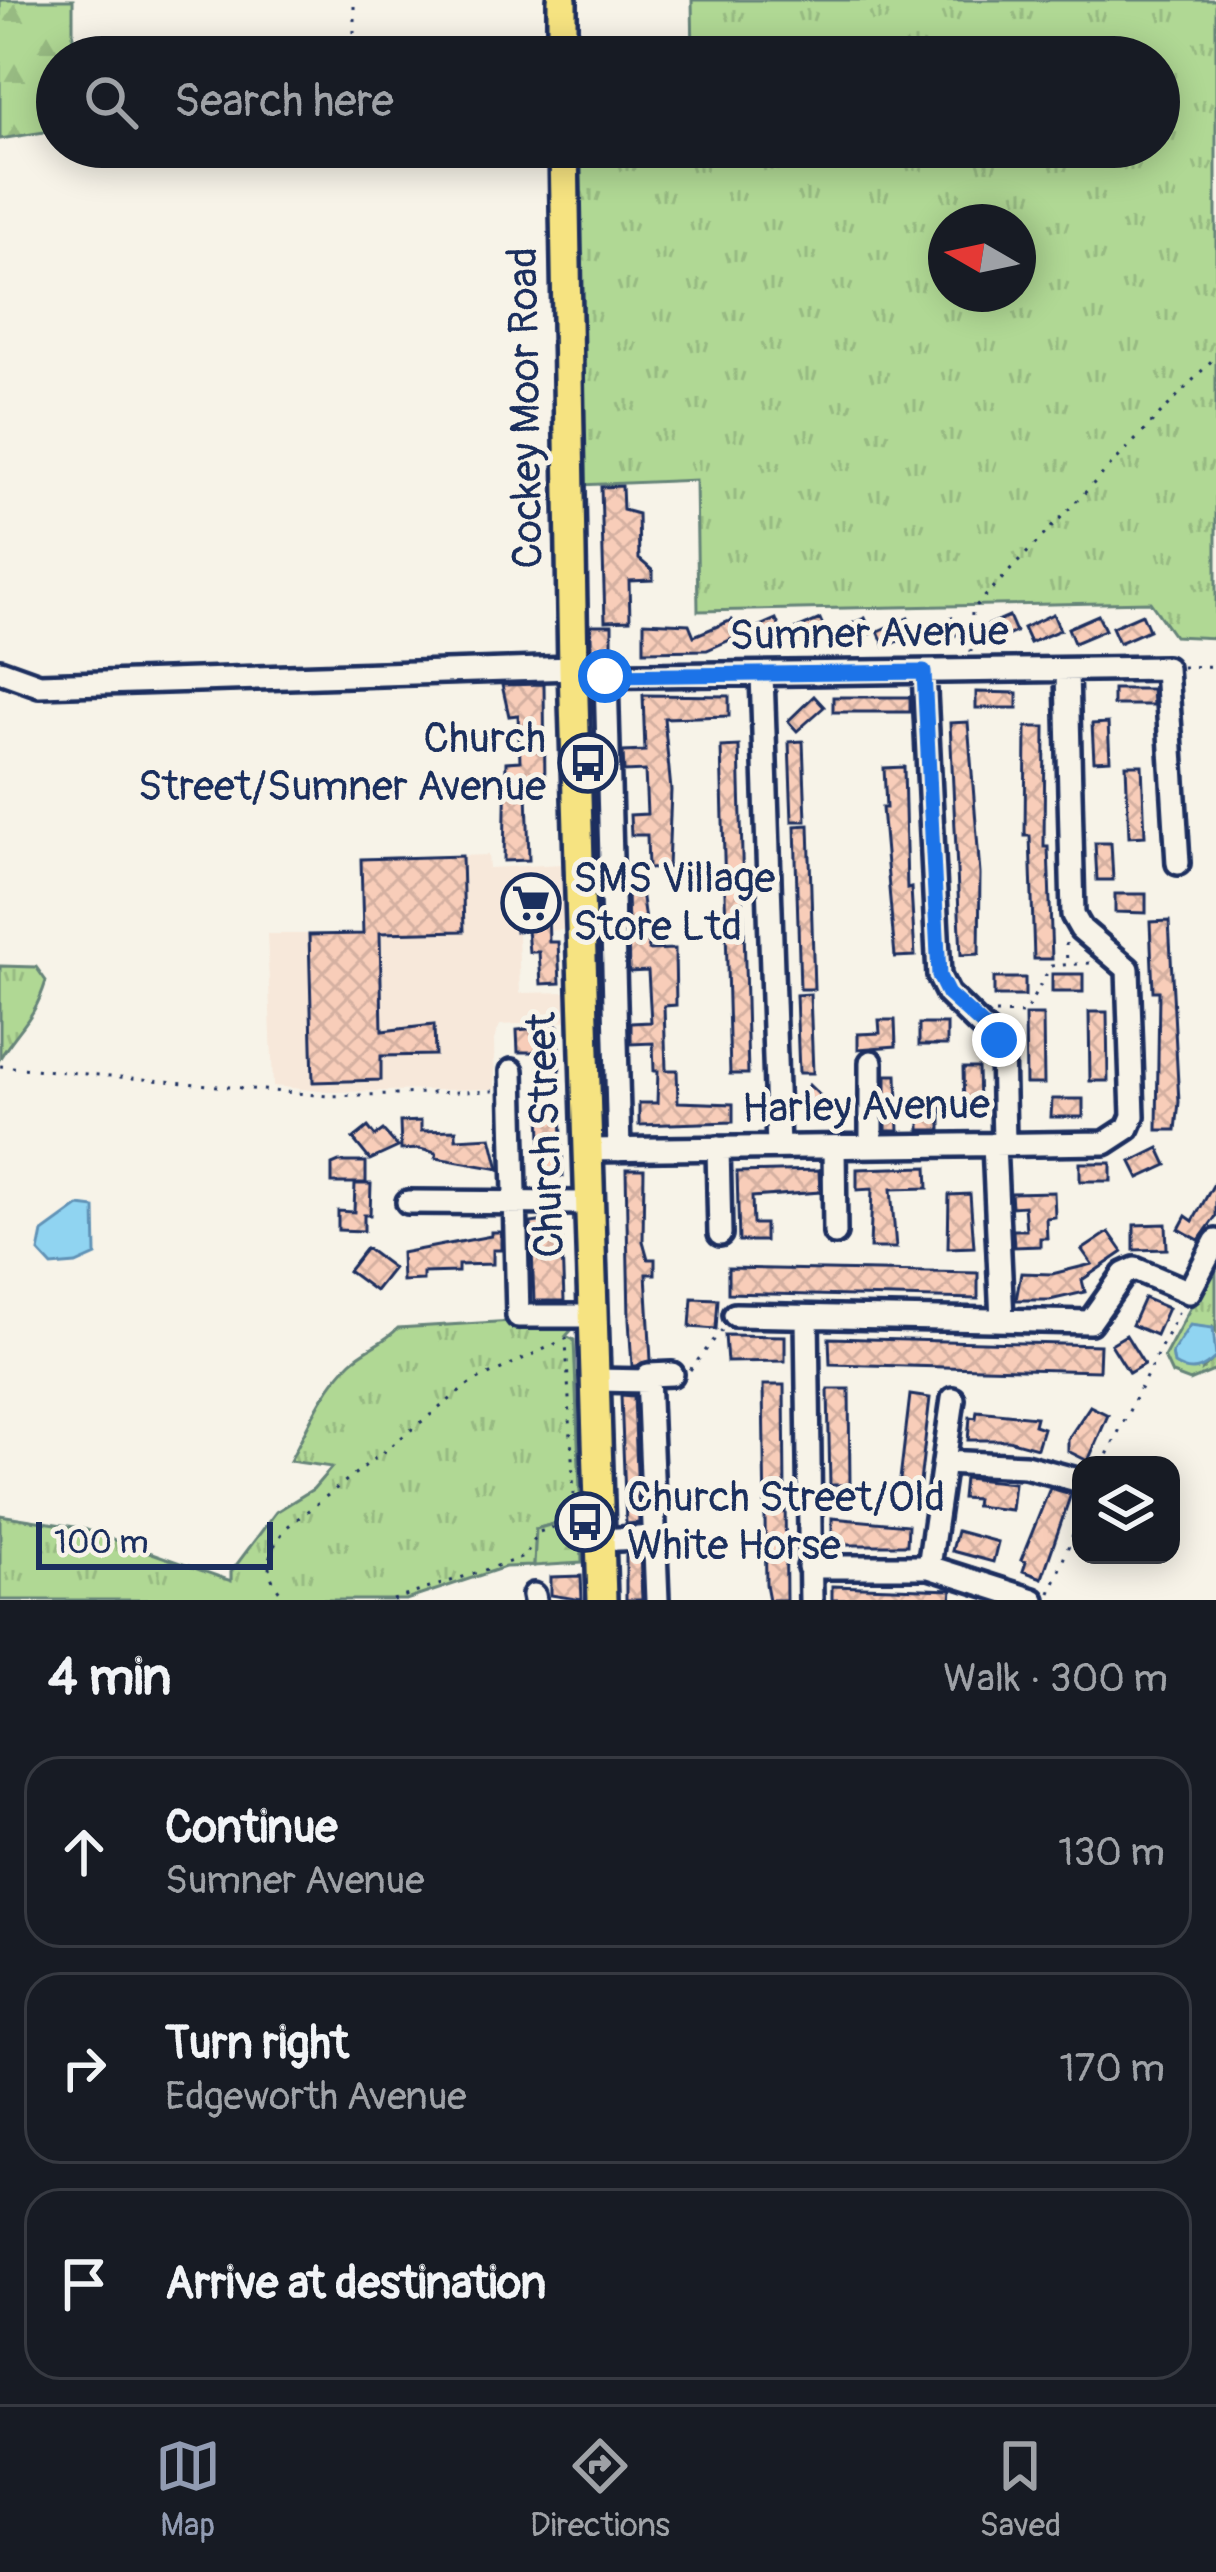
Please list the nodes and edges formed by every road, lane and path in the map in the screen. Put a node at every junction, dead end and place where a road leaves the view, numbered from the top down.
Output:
1 (354, 0) edge
2 (562, 0) edge
3 (354, 36) edge
4 (562, 36) edge
5 (564, 168) edge
6 (1216, 356) edge
7 (1216, 665) edge
8 (1166, 668) junction
9 (0, 671) edge
10 (1067, 671) junction
11 (573, 672) junction
12 (924, 672) junction
13 (970, 672) junction
14 (762, 674) junction
15 (605, 676) junction
16 (1178, 863) dead end
17 (1124, 961) junction
18 (970, 1013) junction
19 (616, 1058) junction
20 (871, 1062) dead end
21 (0, 1066) edge
22 (586, 1073) junction
23 (512, 1081) junction
24 (999, 1144) junction
25 (871, 1146) junction
26 (778, 1147) junction
27 (834, 1147) junction
28 (718, 1148) junction
29 (588, 1150) junction
30 (619, 1150) junction
31 (405, 1202) dead end
32 (515, 1203) junction
33 (590, 1203) junction
34 (835, 1233) dead end
35 (719, 1234) dead end
36 (1216, 1241) edge
37 (1189, 1292) junction
38 (735, 1315) dead end
39 (593, 1316) junction
40 (807, 1317) junction
41 (1001, 1320) junction
42 (672, 1374) dead end
43 (595, 1380) junction
44 (648, 1381) junction
45 (953, 1400) dead end
46 (1107, 1456) edge
47 (944, 1462) junction
48 (1072, 1479) edge
49 (1072, 1537) edge
50 (656, 1538) junction
51 (600, 1540) junction
52 (809, 1567) junction
53 (929, 1567) junction
54 (287, 1600) edge
55 (393, 1600) edge
56 (602, 1600) edge
57 (657, 1600) edge
58 (811, 1600) edge
59 (1033, 1600) edge
60 (1048, 1600) edge

1 - 3 path
2 - 4 main road
5 - 11 main road, Cockey Moor Road
6 - 13 path
7 - 8 path
8 - 10 street, Sumner Avenue
8 - 16 street
9 - 11 street, Sumner Avenue
10 - 13 street, Sumner Avenue
10 - 17 street
11 - 15 street, Sumner Avenue
11 - 22 main road, Church Street
12 - 13 street, Sumner Avenue
12 - 14 street, Sumner Avenue
12 - 18 street
14 - 15 street, Sumner Avenue
14 - 26 street
15 - 19 street
17 - 18 path
17 - 24 street, Harley Avenue
18 - 24 street
19 - 22 street
19 - 30 street
20 - 25 street
21 - 23 path
22 - 23 path
22 - 29 main road, Church Street
23 - 32 street
24 - 25 street, Harley Avenue
24 - 41 street
25 - 27 street, Harley Avenue
26 - 27 street, Harley Avenue
26 - 28 street, Harley Avenue
27 - 34 street
28 - 30 street, Harley Avenue
28 - 35 street
29 - 30 street, Harley Avenue
29 - 33 main road, Church Street
31 - 32 street
32 - 33 street
32 - 39 street
33 - 39 main road, Church Street
36 - 37 street
37 - 41 street
37 - 46 path
38 - 40 street
39 - 43 main road, Church Street
40 - 41 street
40 - 52 street
42 - 44 street
43 - 44 street
43 - 51 main road, Church Street
44 - 50 street
45 - 47 street
47 - 48 street
47 - 53 street
49 - 60 path
50 - 51 street
50 - 57 street
51 - 56 main road, Church Street
52 - 53 street
52 - 58 street
53 - 59 street
54 - 55 path

